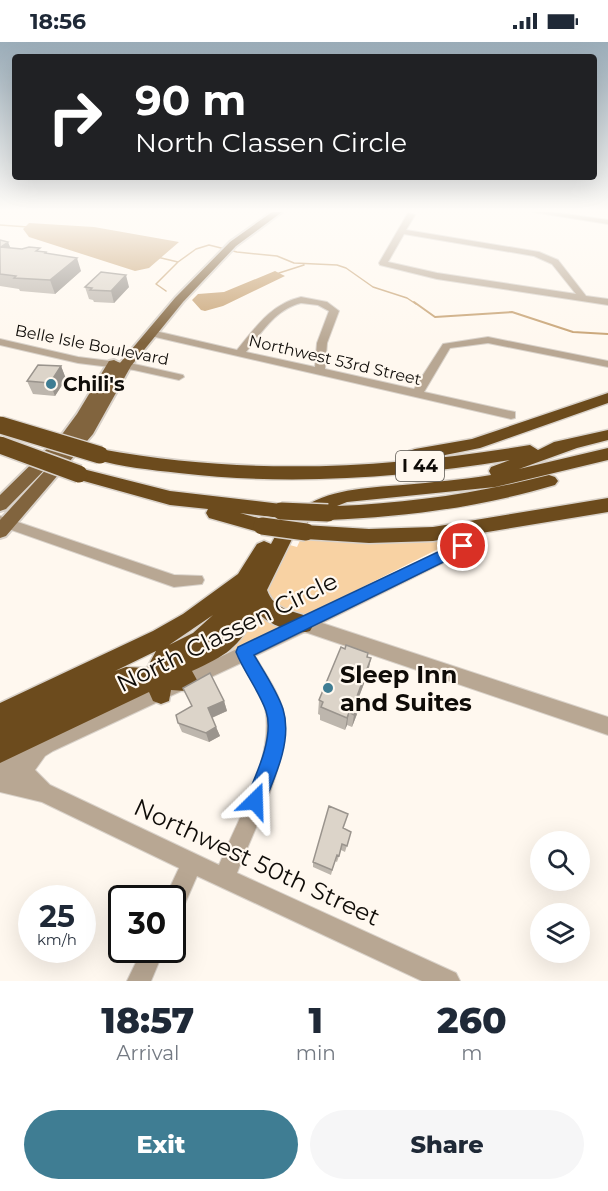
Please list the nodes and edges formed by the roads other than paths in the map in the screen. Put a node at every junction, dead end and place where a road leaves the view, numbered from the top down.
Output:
1 (218, 256) edge
2 (388, 256) edge
3 (540, 256) edge
4 (584, 299) junction
5 (608, 302) edge
6 (161, 315) junction
7 (152, 333) junction
8 (0, 342) edge
9 (240, 353) junction
10 (608, 364) edge
11 (119, 365) junction
12 (320, 372) junction
13 (179, 377) dead end
14 (417, 394) junction
15 (607, 399) edge
16 (511, 415) dead end
17 (0, 425) edge
18 (608, 435) edge
19 (571, 444) junction
20 (0, 445) edge
21 (608, 454) edge
22 (608, 463) edge
23 (267, 473) junction
24 (170, 498) junction
25 (0, 505) edge
26 (608, 505) edge
27 (576, 510) junction
28 (608, 520) edge
29 (2, 525) edge
30 (476, 540) dead end
31 (254, 568) junction
32 (197, 580) dead end
33 (257, 590) junction
34 (227, 612) junction
35 (303, 624) junction
36 (244, 652) junction
37 (186, 680) joint
38 (158, 686) junction
39 (84, 688) junction
40 (0, 715) edge
41 (608, 726) edge
42 (0, 730) edge
43 (47, 745) junction
44 (0, 751) edge
45 (0, 770) edge
46 (0, 782) edge
47 (43, 792) junction
48 (192, 863) junction
49 (224, 878) junction
50 (182, 885) edge
51 (147, 963) edge
52 (139, 981) edge
53 (448, 981) edge

1 - 6 main road
2 - 4 street
3 - 4 street
4 - 5 street
6 - 7 main road
6 - 11 main road
7 - 9 street, Northwest 53rd Street
7 - 11 main road
8 - 11 street, Belle Isle Boulevard
9 - 12 street, Northwest 53rd Street
9 - 12 street
10 - 14 street
11 - 13 street, Belle Isle Boulevard
11 - 25 main road
11 - 29 main road
12 - 14 street, Northwest 53rd Street
14 - 16 street, Northwest 53rd Street
15 - 23 highway
17 - 23 highway, I 44, bridge
18 - 19 highway, I 44
19 - 23 highway, I 44
19 - 31 highway
20 - 24 highway, I 44, bridge
21 - 33 highway
22 - 24 highway, I 44, bridge
24 - 27 highway, bridge
26 - 27 highway
27 - 28 highway
29 - 32 street
30 - 35 street, North Classen Circle
31 - 34 highway
31 - 40 highway
33 - 35 highway
33 - 38 highway
34 - 38 highway
34 - 39 highway
35 - 36 street, North Classen Circle
35 - 41 street
36 - 37 street, North Classen Circle
36 - 49 street
37 - 38 highway
38 - 39 highway
38 - 43 street, North Classen Circle
38 - 44 highway
39 - 42 highway
43 - 45 street, North Classen Circle
43 - 47 street, Northwest 50th Street
46 - 47 street, Northwest 50th Street
47 - 48 street, Northwest 50th Street
48 - 49 street, Northwest 50th Street
48 - 50 street
49 - 53 street, Northwest 50th Street
51 - 52 street

